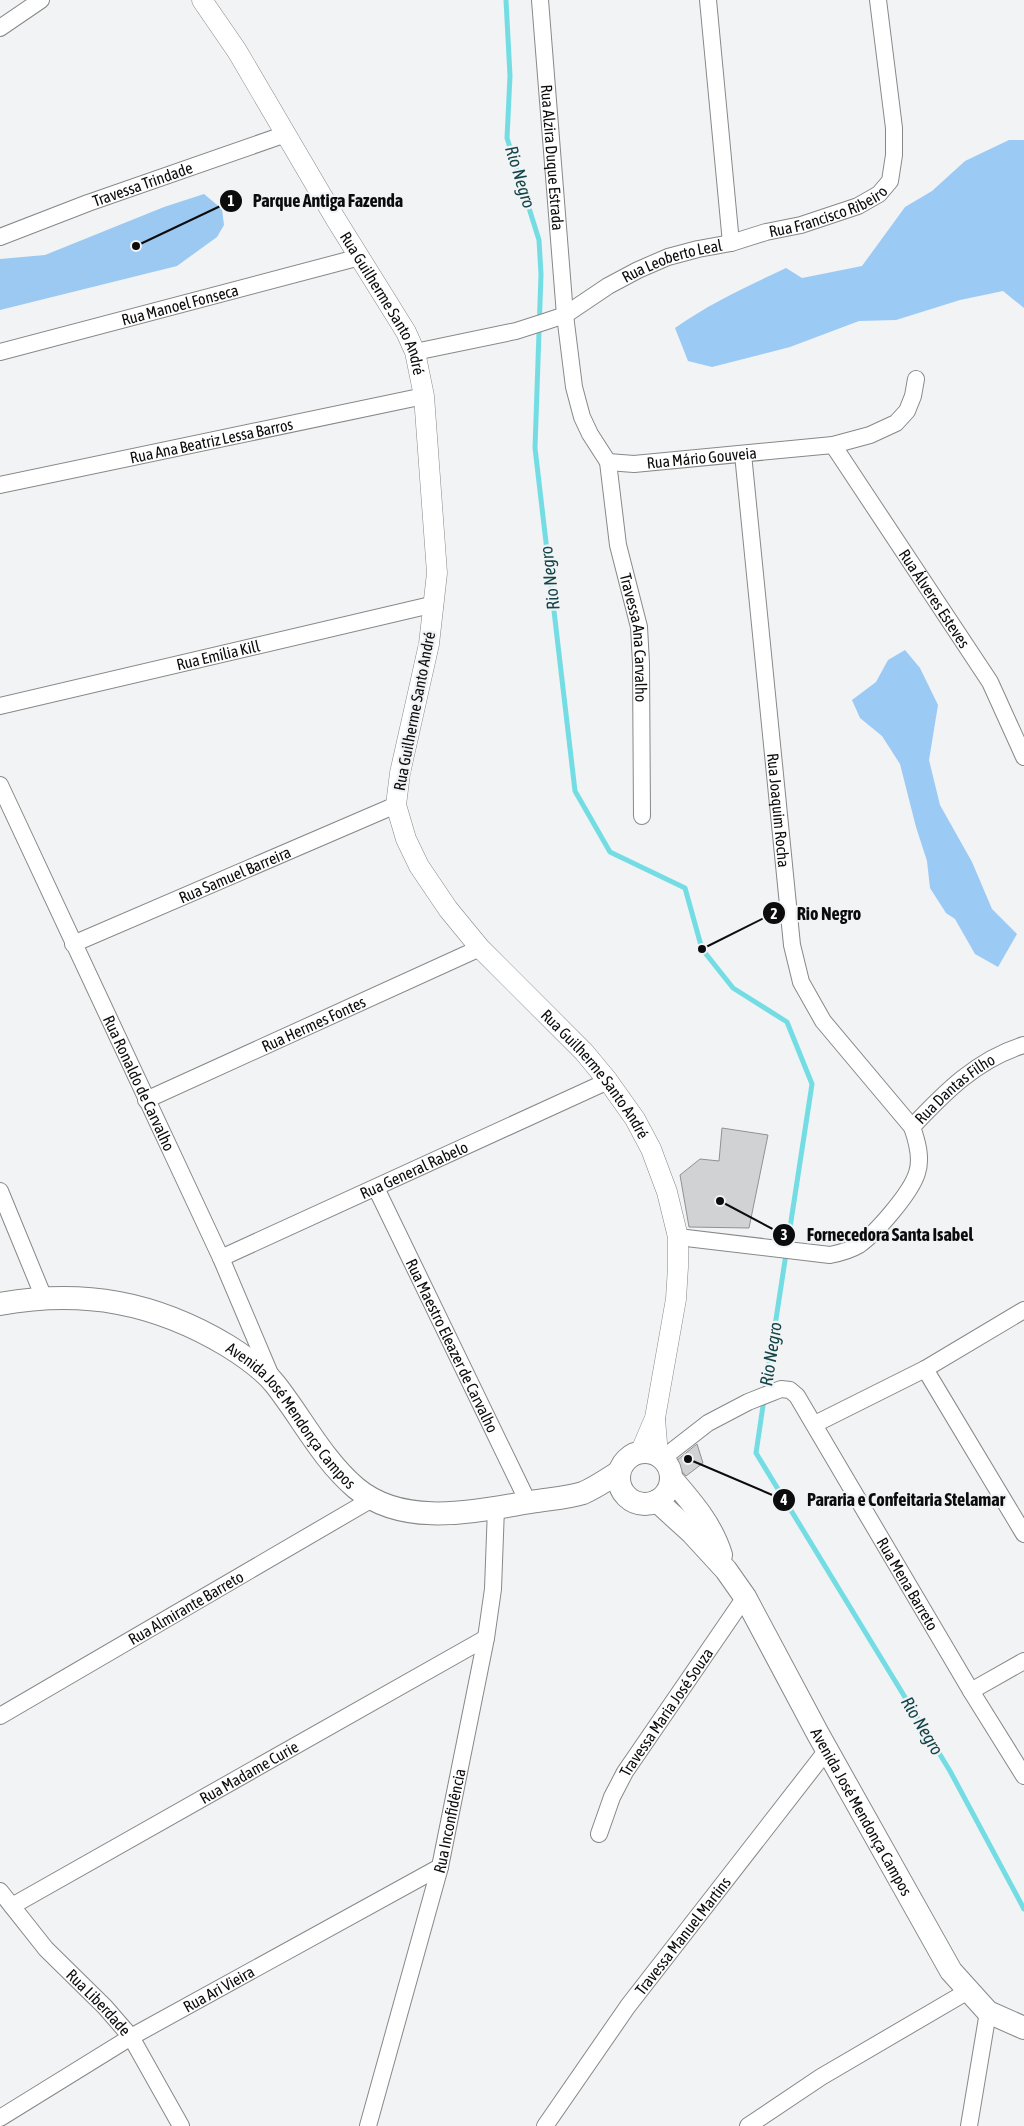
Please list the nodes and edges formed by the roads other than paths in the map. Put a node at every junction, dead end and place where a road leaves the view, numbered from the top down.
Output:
1 (42, 0) edge
2 (202, 0) edge
3 (540, 0) edge
4 (708, 0) edge
5 (878, 0) edge
6 (0, 28) edge
7 (286, 134) junction
8 (0, 237) edge
9 (731, 243) junction
10 (360, 257) junction
11 (565, 315) junction
12 (0, 352) edge
13 (415, 352) junction
14 (916, 379) dead end
15 (424, 396) junction
16 (833, 445) junction
17 (744, 454) junction
18 (608, 462) junction
19 (0, 485) edge
20 (434, 604) junction
21 (0, 706) edge
22 (1024, 757) edge
23 (0, 785) edge
24 (396, 805) junction
25 (642, 816) dead end
26 (73, 944) junction
27 (480, 948) junction
28 (1024, 1045) edge
29 (608, 1081) junction
30 (146, 1100) junction
31 (912, 1127) junction
32 (376, 1188) junction
33 (0, 1191) edge
34 (678, 1237) junction
35 (221, 1258) junction
36 (44, 1298) junction
37 (0, 1304) edge
38 (1024, 1310) edge
39 (925, 1369) junction
40 (274, 1382) junction
41 (815, 1424) junction
42 (658, 1460) junction
43 (619, 1472) junction
44 (584, 1493) junction
45 (372, 1499) junction
46 (630, 1500) junction
47 (657, 1501) junction
48 (528, 1502) junction
49 (496, 1508) junction
50 (1024, 1534) edge
51 (726, 1570) junction
52 (745, 1597) junction
53 (486, 1638) junction
54 (1024, 1661) edge
55 (971, 1690) junction
56 (0, 1716) edge
57 (827, 1750) junction
58 (1024, 1776) edge
59 (600, 1834) dead end
60 (440, 1868) junction
61 (0, 1891) edge
62 (12, 1906) junction
63 (968, 1991) junction
64 (988, 2012) junction
65 (1024, 2028) edge
66 (130, 2037) junction
67 (0, 2118) edge
68 (181, 2126) edge
69 (368, 2126) edge
70 (545, 2126) edge
71 (748, 2126) edge
72 (969, 2126) edge

1 - 6 street
2 - 7 street, Rua Guilherme Santo André
3 - 11 street, Rua Alzira Duque Estrada
4 - 9 street, Rua Leoberto Leal
5 - 9 street, Rua Francisco Ribeiro
7 - 8 street, Travessa Trindade
7 - 10 street, Rua Guilherme Santo André
9 - 11 street, Rua Leoberto Leal
10 - 12 street, Rua Manoel Fonseca
10 - 13 street, Rua Guilherme Santo André
11 - 13 street, Rua Leoberto Leal
11 - 18 street
13 - 15 street, Rua Guilherme Santo André
14 - 16 street, Rua Mário Gouveia
15 - 19 street, Rua Ana Beatriz Lessa Barros
15 - 20 street, Rua Guilherme Santo André
16 - 17 street, Rua Mário Gouveia
16 - 22 street, Rua Álveres Esteves
17 - 18 street, Rua Mário Gouveia
17 - 31 street, Rua Joaquim Rocha
18 - 25 street, Travessa Ana Carvalho
20 - 21 street, Rua Emília Kill
20 - 24 street, Rua Guilherme Santo André
23 - 26 street, Rua Ronaldo de Carvalho
24 - 26 street, Rua Samuel Barreira
24 - 27 street, Rua Guilherme Santo André
26 - 30 street, Rua Ronaldo de Carvalho
27 - 29 street, Rua Guilherme Santo André
27 - 30 street, Rua Hermes Fontes
28 - 31 street, Rua Dantas Filho
29 - 32 street, Rua General Rabelo
29 - 34 street, Rua Guilherme Santo André
30 - 35 street, Rua Ronaldo de Carvalho
31 - 34 street, Rua Dantas Filho
32 - 35 street, Rua General Rabelo
32 - 48 street, Rua Maestro Eleazer de Carvalho
33 - 36 street
34 - 42 street, Rua Guilherme Santo André
35 - 40 street, Rua Ronaldo de Carvalho
36 - 37 main road, Avenida José Mendonça Campos
36 - 40 main road, Avenida José Mendonça Campos
38 - 39 street
39 - 41 street
39 - 50 street
40 - 45 main road, Avenida José Mendonça Campos
41 - 42 street, Rua Mena Barreto
41 - 55 street, Rua Mena Barreto
42 - 43 main road
42 - 47 main road
42 - 51 main road, Avenida José Mendonça Campos
43 - 44 main road, Avenida José Mendonça Campos
43 - 46 main road
44 - 46 main road, Avenida José Mendonça Campos
44 - 48 main road, Avenida José Mendonça Campos
45 - 49 main road, Avenida José Mendonça Campos
45 - 56 street, Rua Almirante Barreto
46 - 47 main road
47 - 51 main road, Avenida José Mendonça Campos
48 - 49 main road, Avenida José Mendonça Campos
49 - 53 street, Rua Inconfidência
51 - 52 main road, Avenida José Mendonça Campos
52 - 57 main road, Avenida José Mendonça Campos
52 - 59 street, Travessa Maria José Souza
53 - 60 street, Rua Inconfidência
53 - 62 street, Rua Madame Curie
54 - 55 street
55 - 58 street, Rua Mena Barreto
57 - 63 main road, Avenida José Mendonça Campos
57 - 70 street, Travessa Manuel Martins
60 - 66 street, Rua Ari Vieira
60 - 69 street, Rua Inconfidência
61 - 62 street, Rua Liberdade
62 - 66 street, Rua Liberdade
63 - 64 main road, Avenida José Mendonça Campos
63 - 71 street
64 - 65 main road, Avenida José Mendonça Campos
64 - 72 street
66 - 67 street, Rua Ari Vieira
66 - 68 street, Rua Liberdade

